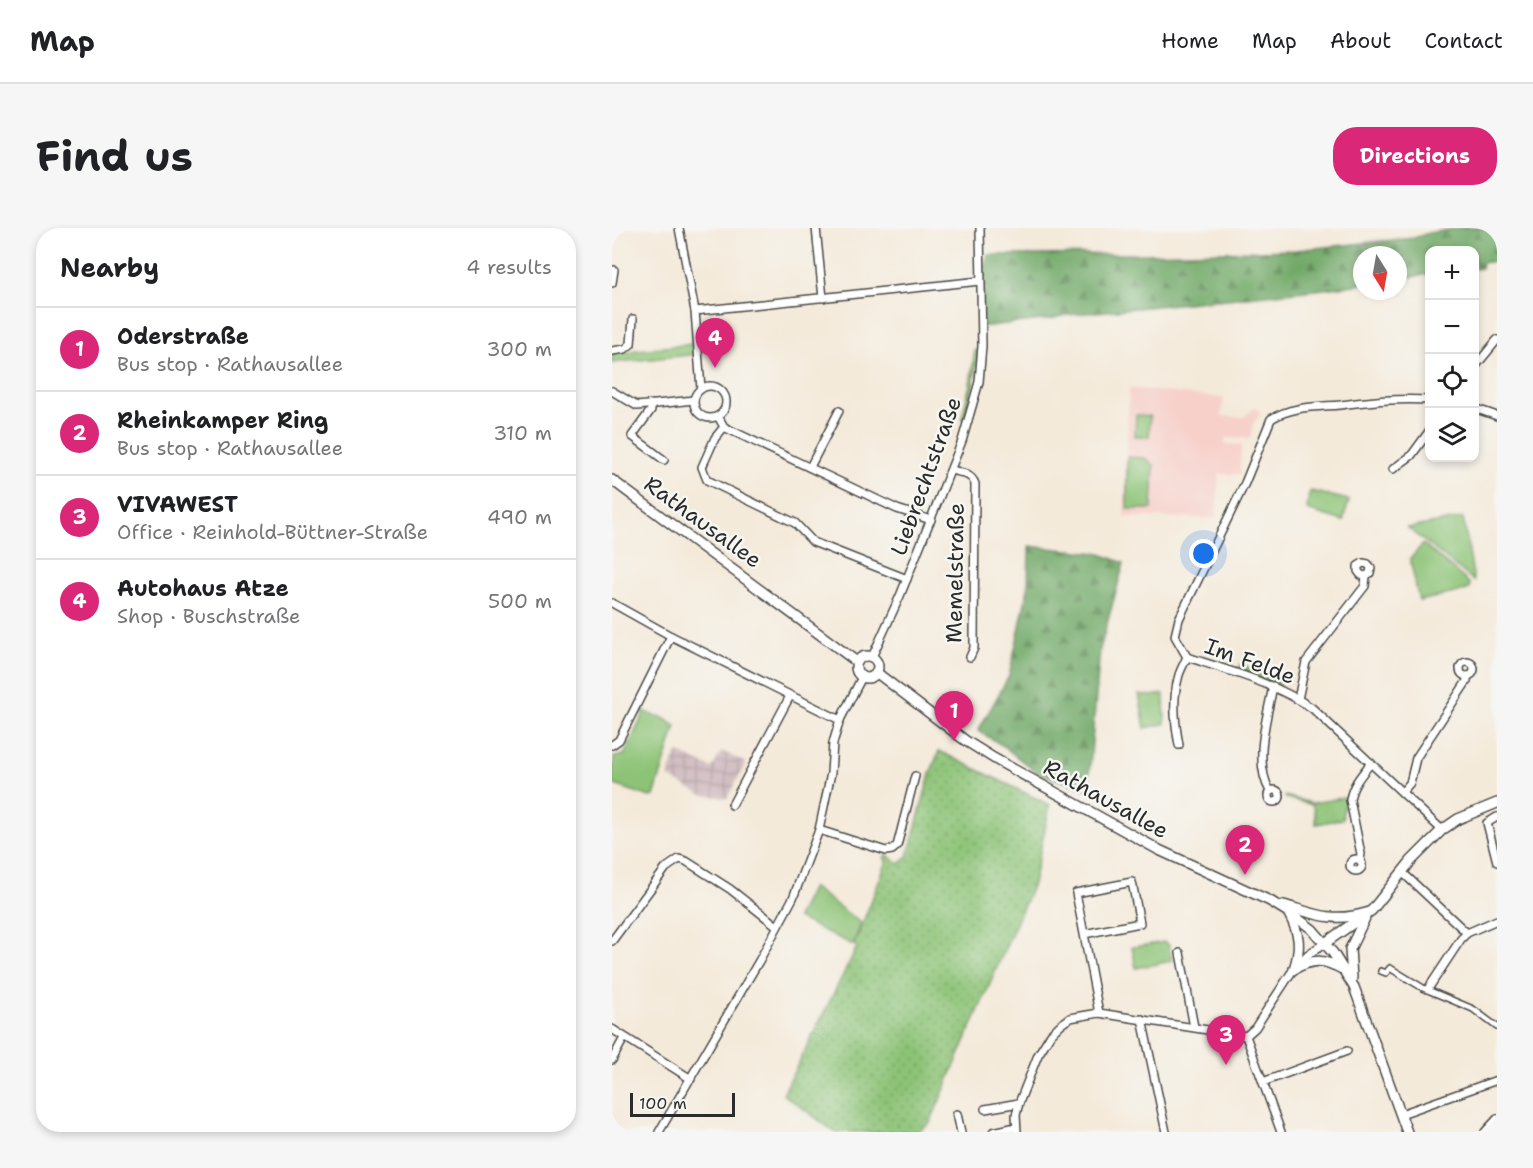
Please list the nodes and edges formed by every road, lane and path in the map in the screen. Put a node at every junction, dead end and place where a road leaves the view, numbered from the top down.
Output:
1 (679, 228) edge
2 (816, 228) edge
3 (980, 228) edge
4 (614, 270) dead end
5 (980, 281) junction
6 (612, 283) edge
7 (823, 298) junction
8 (694, 311) junction
9 (633, 320) dead end
10 (1497, 340) edge
11 (612, 351) edge
12 (1479, 362) edge
13 (701, 389) junction
14 (612, 391) edge
15 (694, 400) junction
16 (1425, 400) edge
17 (651, 404) junction
18 (1479, 410) edge
19 (839, 411) dead end
20 (718, 416) junction
21 (1497, 416) edge
22 (724, 427) junction
23 (1425, 439) edge
24 (664, 460) dead end
25 (810, 467) junction
26 (1393, 469) dead end
27 (951, 470) junction
28 (612, 480) edge
29 (932, 520) junction
30 (1366, 576) dead end
31 (907, 579) junction
32 (612, 603) edge
33 (671, 636) junction
34 (872, 657) junction
35 (970, 657) dead end
36 (1187, 657) junction
37 (857, 662) junction
38 (876, 674) junction
39 (1467, 676) dead end
40 (862, 677) junction
41 (1273, 686) junction
42 (790, 696) junction
43 (1298, 699) junction
44 (840, 720) junction
45 (612, 745) edge
46 (1179, 745) dead end
47 (1371, 763) junction
48 (915, 776) dead end
49 (1270, 791) dead end
50 (1402, 792) junction
51 (1497, 803) edge
52 (732, 805) dead end
53 (1497, 817) edge
54 (1442, 830) junction
55 (819, 831) junction
56 (1360, 860) dead end
57 (1497, 862) edge
58 (1402, 872) junction
59 (1270, 901) junction
60 (1288, 912) junction
61 (1369, 913) junction
62 (1497, 920) edge
63 (777, 926) junction
64 (1467, 933) junction
65 (1084, 934) junction
66 (612, 941) edge
67 (1325, 943) junction
68 (1180, 953) dead end
69 (1294, 969) junction
70 (1345, 970) junction
71 (1381, 970) dead end
72 (1354, 987) junction
73 (1428, 989) junction
74 (1099, 1013) junction
75 (1142, 1019) junction
76 (1194, 1027) junction
77 (1497, 1027) edge
78 (612, 1029) edge
79 (1246, 1036) junction
80 (624, 1038) junction
81 (1347, 1051) dead end
82 (612, 1060) edge
83 (692, 1079) junction
84 (1497, 1080) edge
85 (1263, 1082) junction
86 (1019, 1103) junction
87 (985, 1110) dead end
88 (957, 1114) dead end
89 (1401, 1114) junction
90 (1497, 1119) edge
91 (1017, 1130) edge
92 (659, 1132) edge
93 (961, 1132) edge
94 (993, 1132) edge
95 (1166, 1132) edge
96 (1281, 1132) edge
97 (1407, 1132) edge
98 (1485, 1132) edge

1 - 8 street
2 - 7 street
3 - 5 street, Liebrechtstraße
4 - 6 street
5 - 7 street
5 - 27 street, Liebrechtstraße
7 - 8 street
8 - 13 street
9 - 11 street
10 - 12 street
13 - 15 street
13 - 20 street
14 - 17 street
15 - 17 street
15 - 20 street
16 - 36 street, Im Felde
17 - 24 street
18 - 21 street
19 - 25 street
20 - 22 street
22 - 25 street
22 - 31 street
23 - 26 street
25 - 29 street
27 - 29 street, Liebrechtstraße
27 - 35 street, Memelstraße
28 - 37 street, Rathausallee
29 - 31 street, Liebrechtstraße
30 - 43 street
31 - 34 street, Liebrechtstraße
32 - 33 street
33 - 42 street
33 - 45 street
34 - 37 street
34 - 38 street
36 - 41 street, Im Felde
36 - 46 street
37 - 40 street
38 - 40 street
38 - 59 street, Rathausallee
39 - 50 street
40 - 44 street
41 - 43 street, Im Felde
41 - 49 street
42 - 44 street
42 - 52 street
43 - 47 street, Im Felde
44 - 55 street
47 - 50 street, Im Felde
47 - 56 street
48 - 55 street
50 - 54 street, Im Felde
51 - 54 street
53 - 57 street
54 - 58 street
55 - 63 street
58 - 61 street
58 - 64 street
59 - 60 street, Rathausallee
59 - 61 street
60 - 67 street, Rathausallee
60 - 69 street
61 - 67 street
61 - 72 street
62 - 64 street
63 - 66 street
63 - 83 street
64 - 73 street
65 - 65 street
65 - 74 street
67 - 69 street
67 - 70 street, Rathausallee
68 - 76 street
69 - 70 street
69 - 79 street
70 - 72 street, Rathausallee
71 - 73 street
72 - 89 street
73 - 77 street
74 - 75 street
74 - 86 street
75 - 76 street
75 - 95 street
76 - 79 street
78 - 80 street
79 - 85 street
80 - 82 street
80 - 83 street
81 - 85 street
83 - 92 street
84 - 89 street
85 - 96 street
86 - 87 street
86 - 91 street
88 - 93 street
89 - 97 street
90 - 98 street
91 - 94 street

